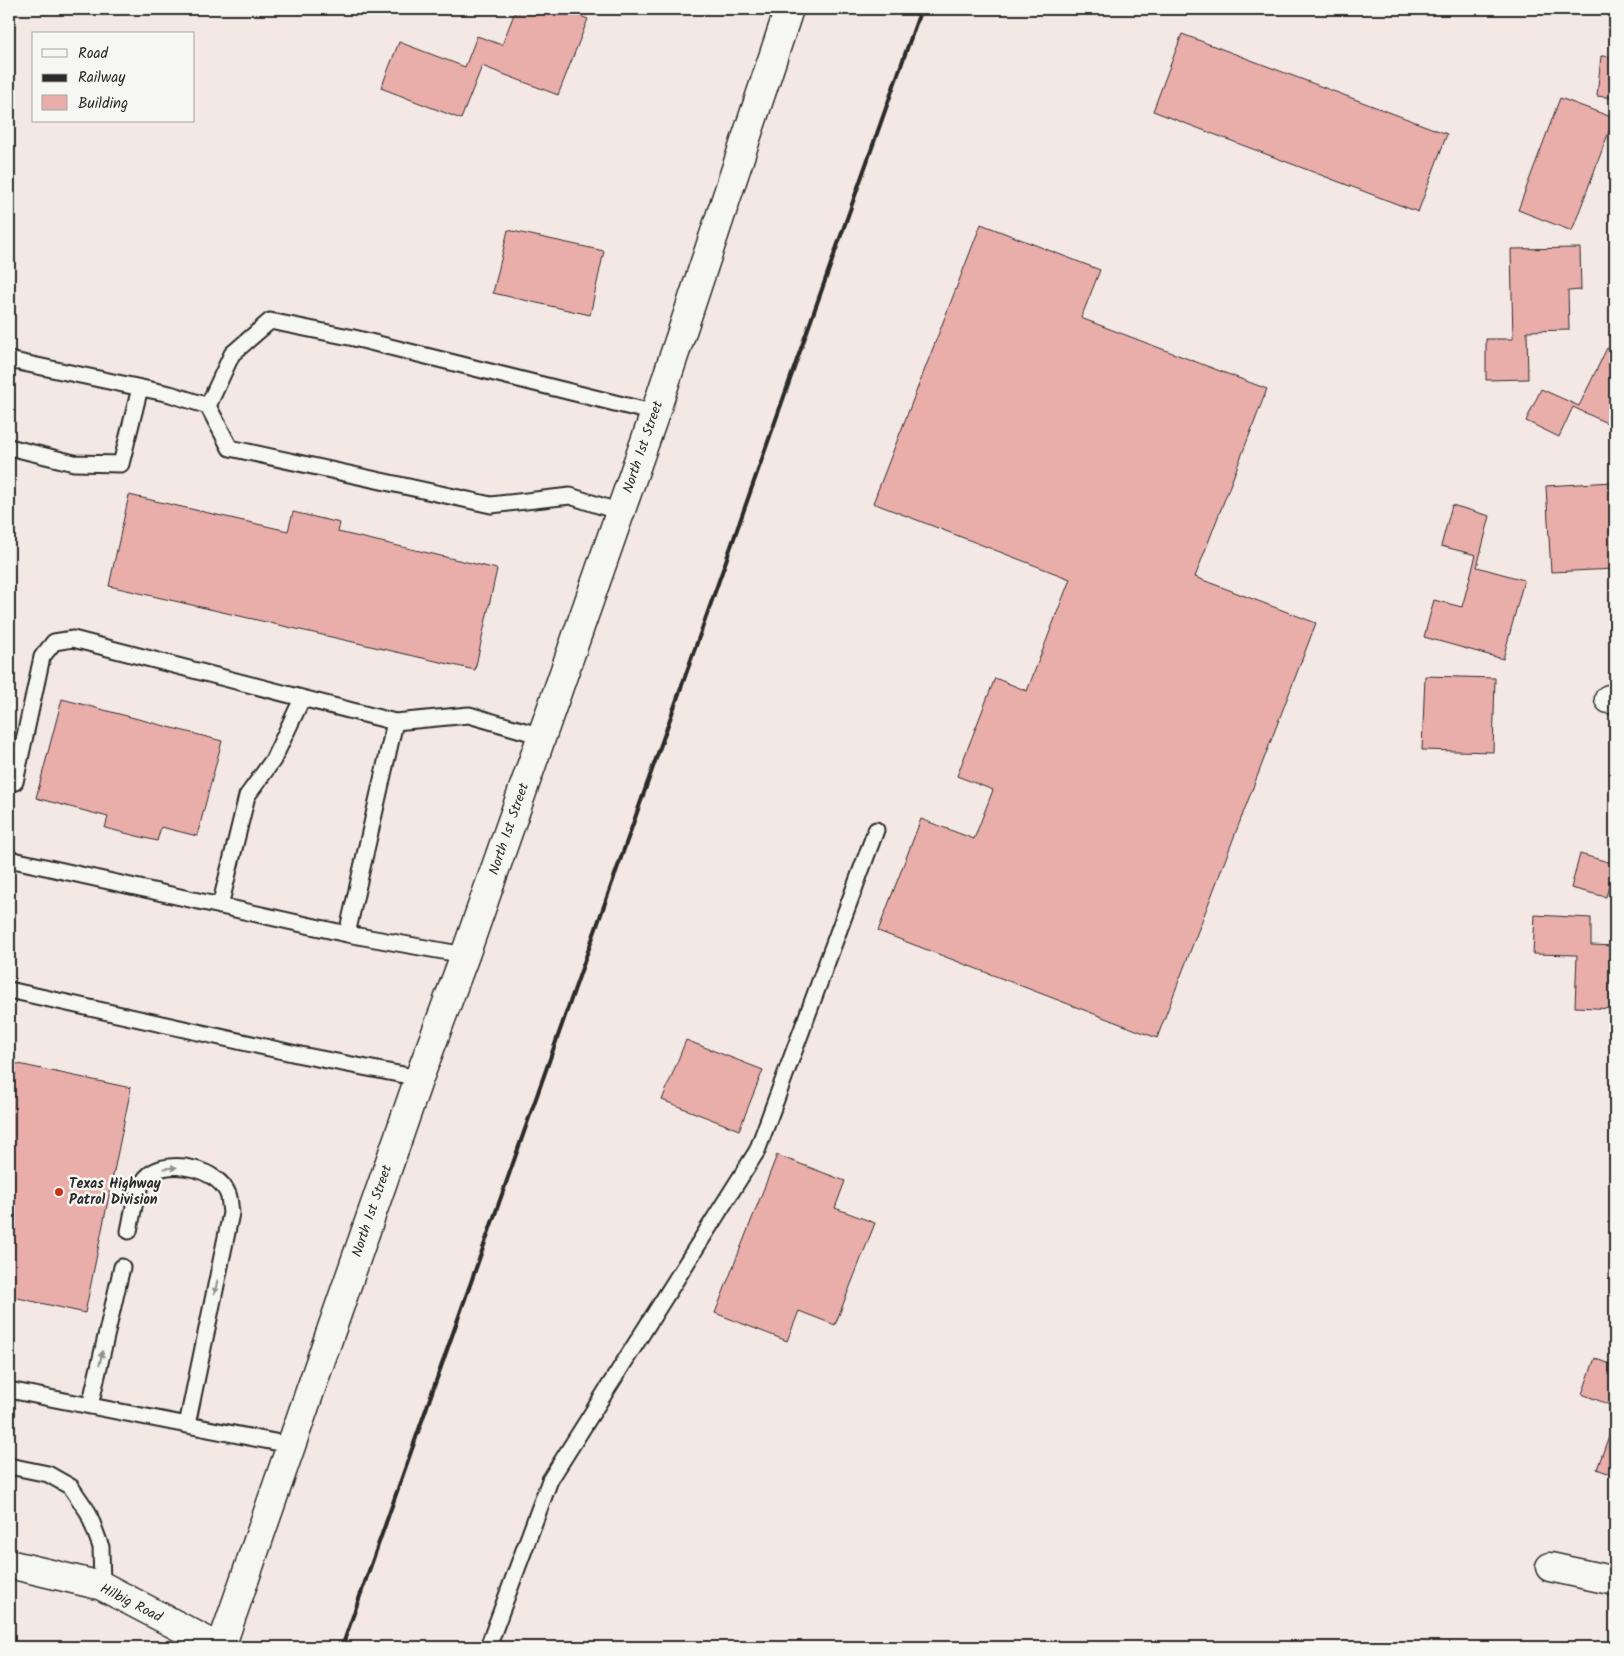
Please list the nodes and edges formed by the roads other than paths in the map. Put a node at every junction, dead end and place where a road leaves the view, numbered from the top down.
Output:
1 (789, 9) edge
2 (9, 360) edge
3 (140, 388) junction
4 (208, 406) junction
5 (655, 413) junction
6 (9, 447) edge
7 (620, 512) junction
8 (302, 699) junction
9 (395, 722) junction
10 (542, 736) junction
11 (14, 782) dead end
12 (876, 830) dead end
13 (9, 859) edge
14 (220, 906) junction
15 (347, 934) junction
16 (465, 955) junction
17 (9, 990) edge
18 (419, 1078) junction
19 (129, 1231) dead end
20 (122, 1267) dead end
21 (9, 1390) edge
22 (90, 1406) junction
23 (187, 1425) junction
24 (290, 1446) junction
25 (9, 1466) edge
26 (9, 1564) edge
27 (1550, 1567) dead end
28 (1615, 1581) edge
29 (102, 1586) junction
30 (220, 1647) edge
31 (488, 1647) edge

1 - 5 street, North 1st Street
2 - 3 lane
3 - 4 lane
3 - 6 lane
4 - 5 lane
4 - 7 lane
5 - 7 street, North 1st Street
7 - 10 street, North 1st Street
8 - 9 lane
8 - 11 lane
8 - 14 lane
9 - 10 lane
9 - 15 lane
10 - 16 street, North 1st Street
12 - 31 lane
13 - 14 lane
14 - 15 lane
15 - 16 lane
16 - 18 street, North 1st Street
17 - 18 lane
18 - 24 street, North 1st Street
19 -> 23 lane
22 -> 20 lane
21 - 22 lane
22 - 23 lane
23 - 24 lane
24 - 30 street, North 1st Street
25 - 29 lane
26 - 29 street, Hilbig Road
27 - 28 street
29 - 30 street, Hilbig Road

